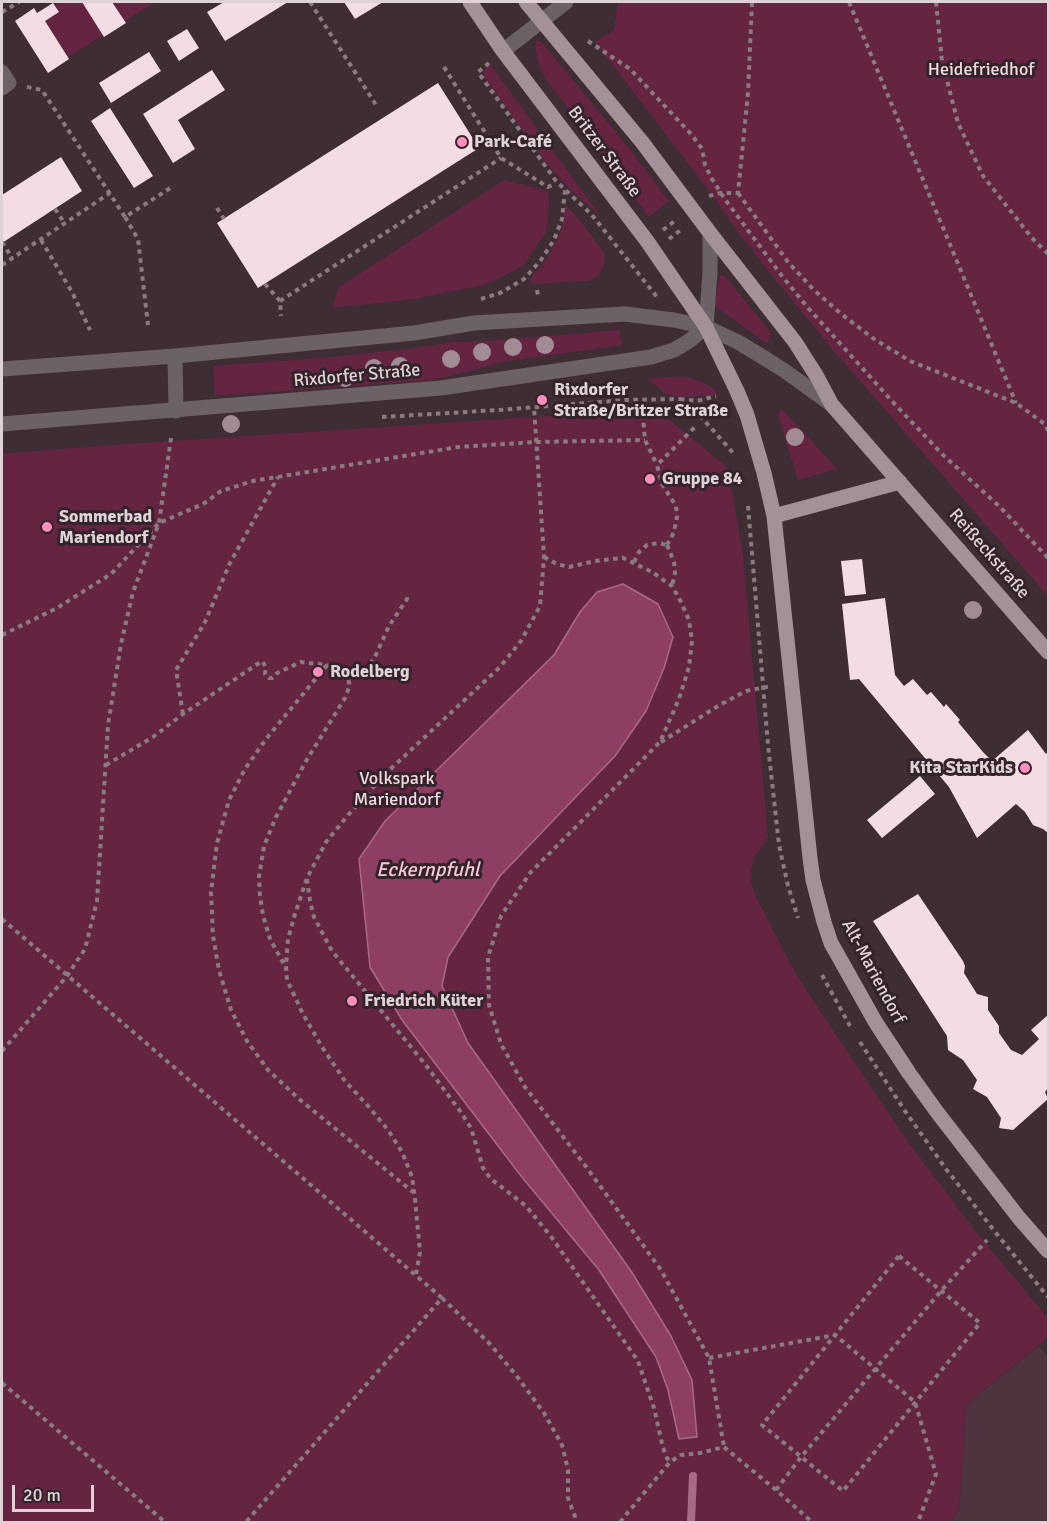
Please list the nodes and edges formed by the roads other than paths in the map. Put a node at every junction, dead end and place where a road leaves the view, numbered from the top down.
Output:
1 (470, 2) edge
2 (526, 2) edge
3 (566, 2) edge
4 (541, 21) junction
5 (503, 51) junction
6 (710, 233) junction
7 (706, 327) junction
8 (174, 356) junction
9 (2, 369) edge
10 (832, 405) junction
11 (176, 411) junction
12 (2, 424) edge
13 (900, 482) junction
14 (774, 516) junction
15 (1048, 652) edge
16 (1048, 1251) edge

1 - 5 main road, Britzer Straße
2 - 4 main road, Britzer Straße
3 - 4 street
4 - 5 street
4 - 6 main road, Britzer Straße
5 - 7 main road, Britzer Straße
6 - 7 street, Britzer Straße
6 - 10 main road, Britzer Straße
7 - 8 street, Rixdorfer Straße
7 - 10 street, Rixdorfer Straße
7 - 11 street, Rixdorfer Straße
7 - 14 main road, Britzer Straße
8 - 9 street, Rixdorfer Straße
8 - 11 street
10 - 13 main road, Britzer Straße
11 - 12 street, Rixdorfer Straße
13 - 14 main road
13 - 15 main road, Reißeckstraße
14 - 16 main road, Alt-Mariendorf

